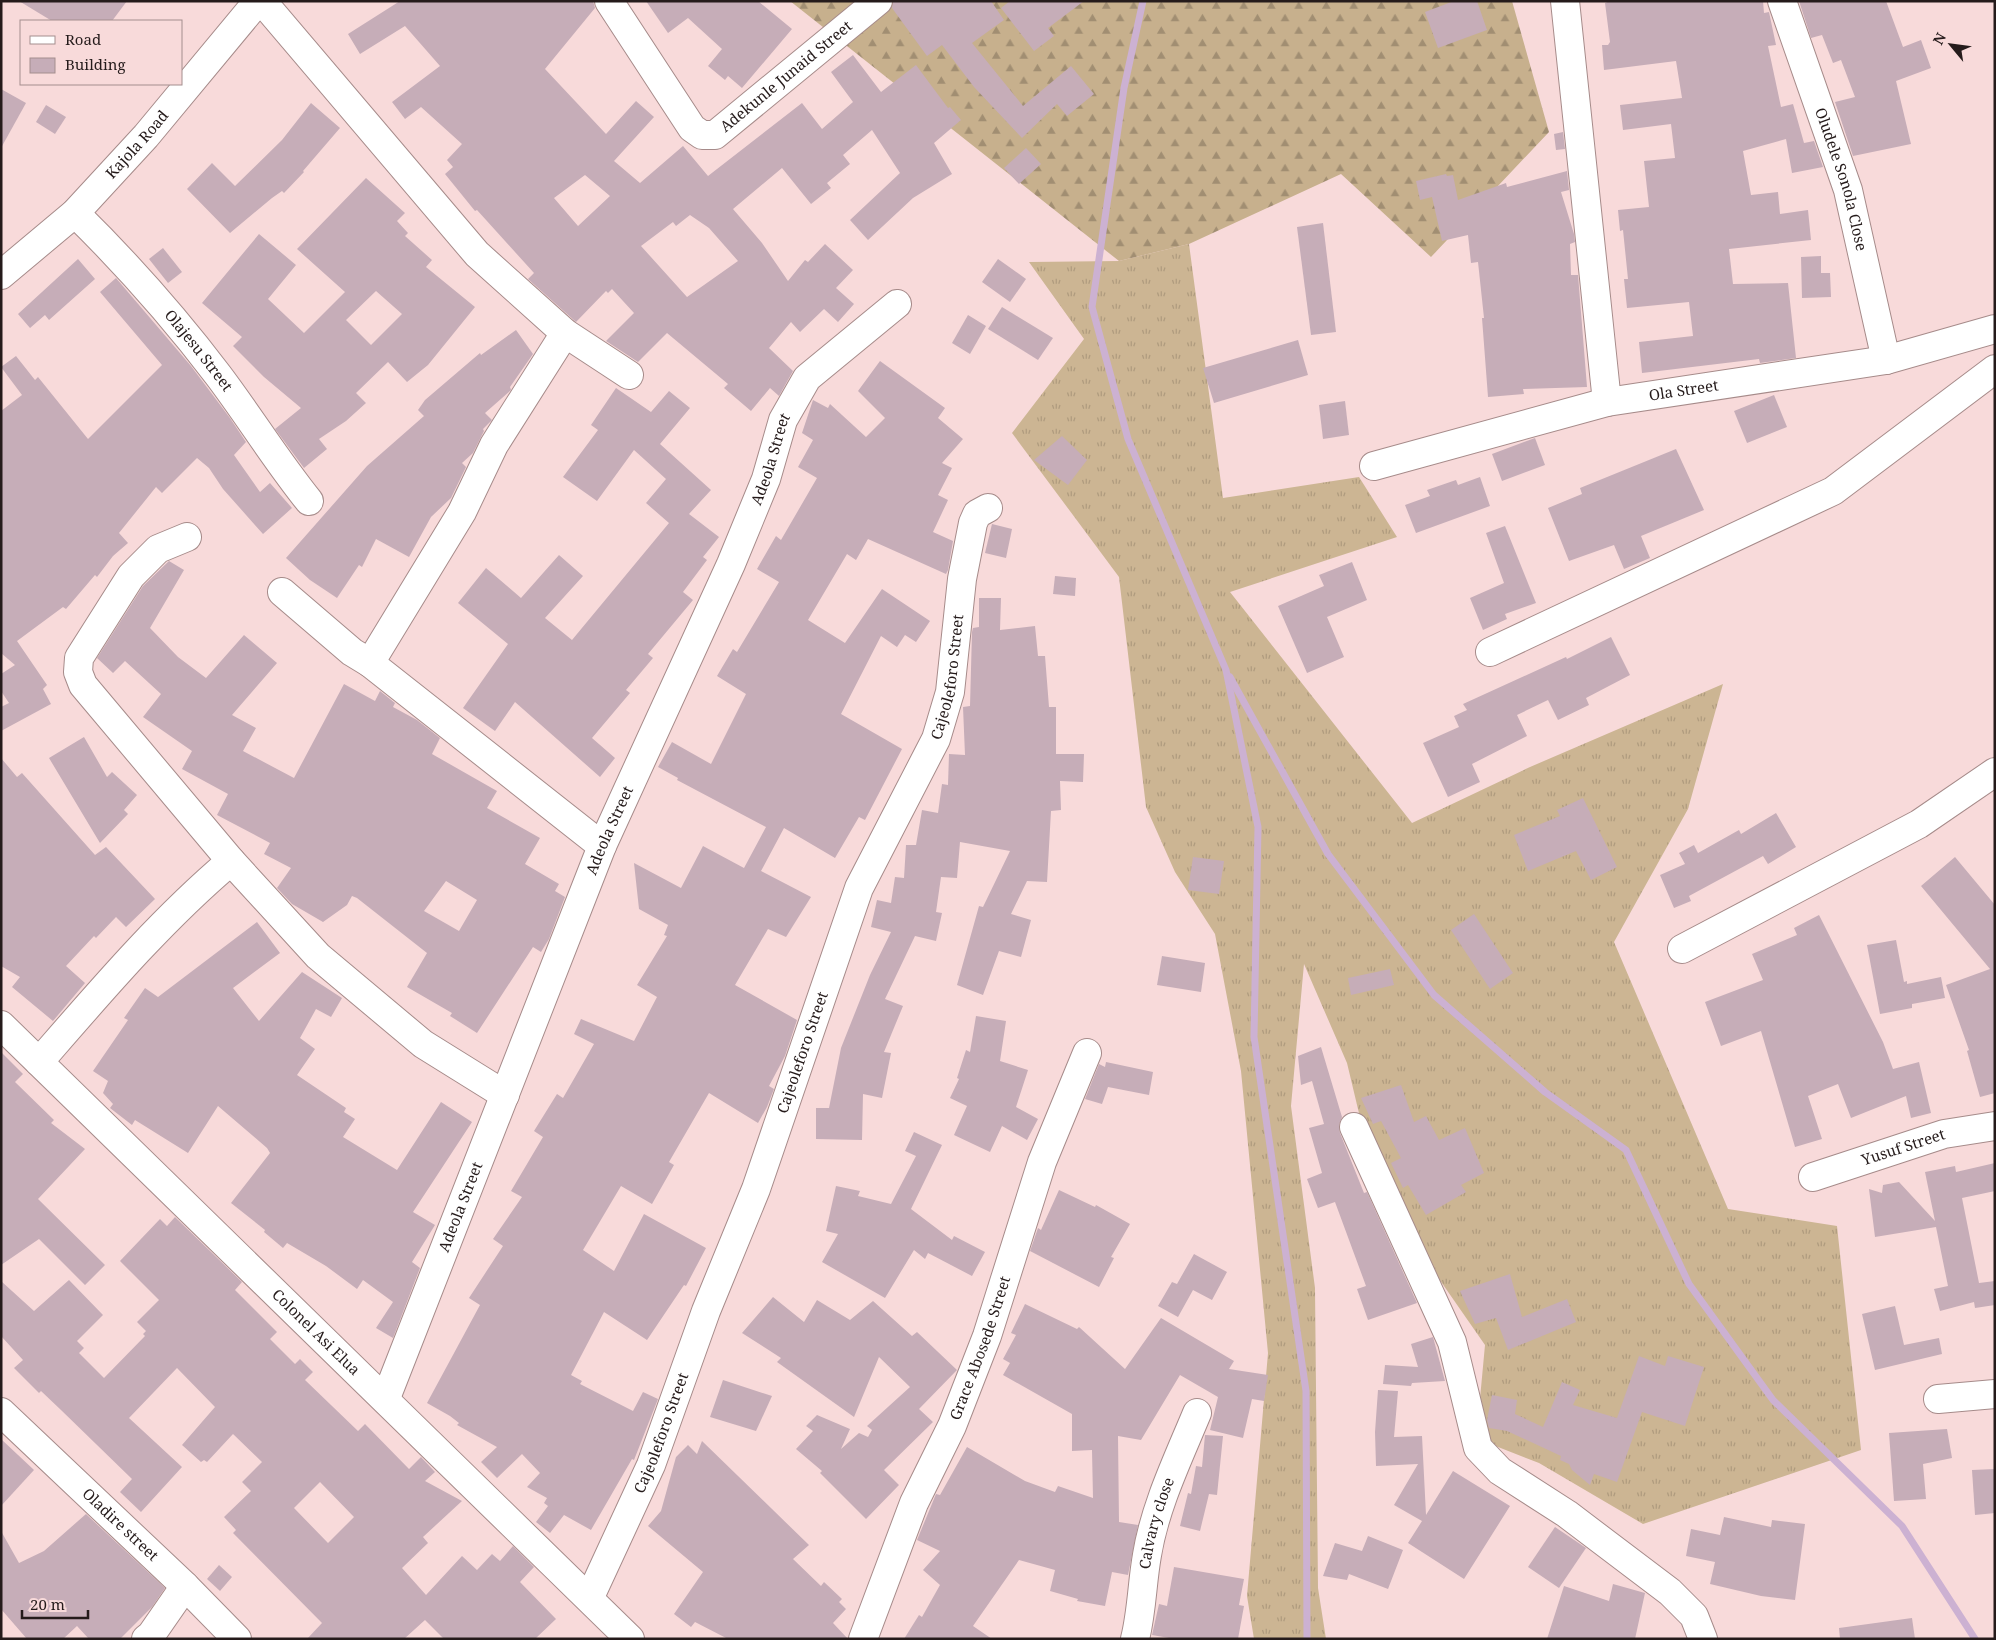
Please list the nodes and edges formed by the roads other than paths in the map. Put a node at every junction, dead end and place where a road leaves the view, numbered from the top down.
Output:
1 (260, 1) edge
2 (609, 1) edge
3 (878, 1) edge
4 (1564, 1) edge
5 (1782, 1) edge
6 (75, 213) junction
7 (1, 275) edge
8 (897, 304) dead end
9 (1995, 330) edge
10 (565, 333) junction
11 (1886, 360) junction
12 (1995, 369) edge
13 (628, 375) dead end
14 (1607, 402) junction
15 (1374, 466) dead end
16 (308, 501) dead end
17 (988, 508) dead end
18 (187, 537) dead end
19 (282, 592) dead end
20 (1490, 652) dead end
21 (370, 663) junction
22 (1995, 772) edge
23 (602, 846) junction
24 (231, 861) junction
25 (1682, 949) dead end
26 (1, 1025) edge
27 (1087, 1053) dead end
28 (39, 1062) junction
29 (505, 1094) junction
30 (1995, 1126) edge
31 (1354, 1127) dead end
32 (1813, 1176) dead end
33 (1995, 1394) edge
34 (386, 1398) junction
35 (1938, 1399) dead end
36 (1, 1412) edge
37 (1197, 1413) dead end
38 (185, 1586) junction
39 (590, 1597) junction
40 (146, 1639) edge
41 (237, 1639) edge
42 (630, 1639) edge
43 (863, 1639) edge
44 (1135, 1639) edge
45 (1703, 1639) edge

1 - 6 street, Kajola Road
1 - 10 street
2 - 3 street, Adekunle Junaid Street
4 - 14 street
5 - 11 street, Oludele Sonola Close
6 - 7 street, Kajola Road
6 - 16 street, Olajesu Street
8 - 23 street, Adeola Street
9 - 11 street, Ola Street
10 - 13 street
10 - 21 street
11 - 14 street, Ola Street
12 - 20 street
14 - 15 street, Ola Street
17 - 39 street, Cajeoleforo Street
18 - 24 street
19 - 21 street
21 - 23 street
22 - 25 street
23 - 29 street, Adeola Street
24 - 28 street
24 - 29 street
26 - 28 street, Colonel Asi Elua
27 - 43 street, Grace Abosede Street
28 - 34 street, Colonel Asi Elua
29 - 34 street, Adeola Street
30 - 32 street, Yusuf Street
31 - 45 street
33 - 35 street
34 - 39 street, Colonel Asi Elua
36 - 38 street, Oladire street
37 - 44 street, Calvary close
38 - 40 street
38 - 41 street, Oladire street
39 - 42 street, Colonel Asi Elua

